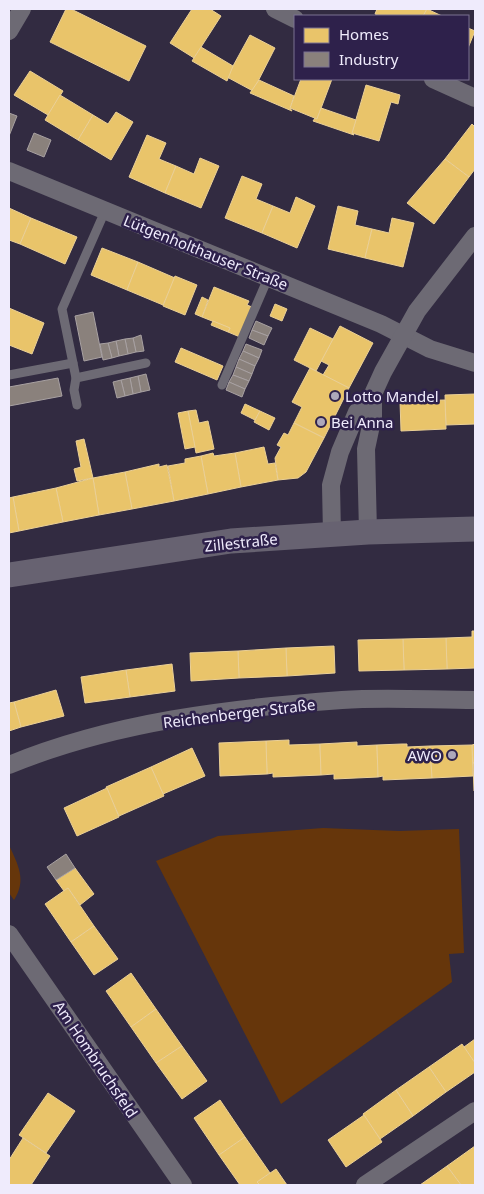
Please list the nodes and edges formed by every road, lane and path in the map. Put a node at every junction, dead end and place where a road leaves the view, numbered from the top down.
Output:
1 (22, 9) edge
2 (275, 9) edge
3 (294, 18) edge
4 (9, 31) edge
5 (435, 80) edge
6 (475, 98) edge
7 (9, 171) edge
8 (105, 211) junction
9 (475, 236) edge
10 (268, 278) junction
11 (402, 335) junction
12 (475, 362) edge
13 (73, 363) junction
14 (146, 363) dead end
15 (9, 375) edge
16 (76, 378) junction
17 (222, 385) dead end
18 (374, 394) junction
19 (77, 405) dead end
20 (475, 529) edge
21 (368, 532) junction
22 (332, 534) junction
23 (9, 575) edge
24 (475, 700) edge
25 (9, 765) edge
26 (9, 934) edge
27 (475, 1111) edge
28 (183, 1185) edge
29 (365, 1185) edge

1 - 4 street
2 - 3 street
5 - 6 street
7 - 8 street, Lütgenholthauser Straße
8 - 10 street, Lütgenholthauser Straße
8 - 13 lane
9 - 11 street
10 - 11 street, Lütgenholthauser Straße
10 - 17 lane
11 - 12 street, Lütgenholthauser Straße
11 - 18 street
13 - 15 lane
13 - 16 lane
14 - 16 lane
16 - 19 lane
18 - 21 street
18 - 22 street
20 - 21 main road, Zillestraße
21 - 22 main road, Zillestraße
22 - 23 main road, Zillestraße
24 - 25 street, Reichenberger Straße
26 - 28 street, Am Hombruchsfeld
27 - 29 street

